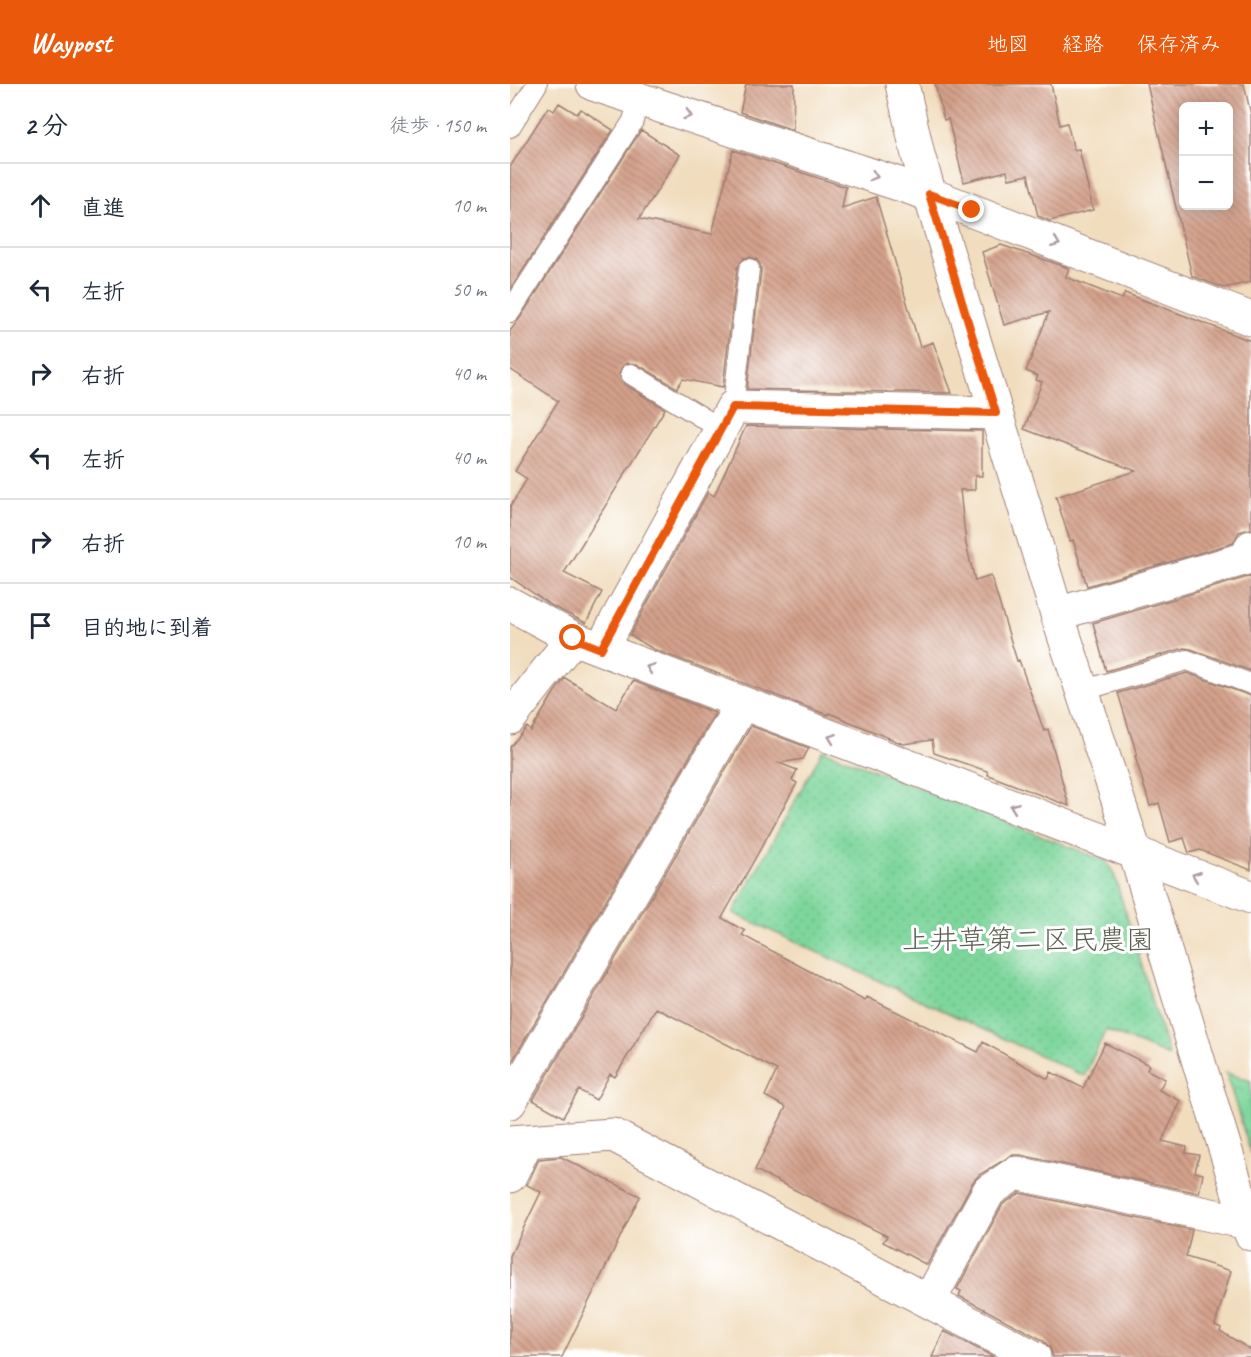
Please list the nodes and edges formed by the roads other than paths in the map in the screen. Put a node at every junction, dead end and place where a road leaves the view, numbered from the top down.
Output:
1 (537, 84) edge
2 (593, 84) edge
3 (902, 84) edge
4 (639, 98) junction
5 (510, 127) edge
6 (929, 194) junction
7 (749, 269) dead end
8 (510, 312) edge
9 (1251, 319) edge
10 (631, 374) dead end
11 (996, 413) junction
12 (727, 418) junction
13 (1251, 547) edge
14 (510, 604) edge
15 (1057, 614) junction
16 (587, 643) junction
17 (1251, 684) edge
18 (1081, 691) junction
19 (742, 704) junction
20 (510, 718) edge
21 (1135, 852) junction
22 (1251, 897) edge
23 (510, 1102) edge
24 (519, 1142) edge
25 (510, 1176) edge
26 (1249, 1228) edge
27 (929, 1301) junction
28 (1035, 1357) edge

1 - 5 lane
2 - 4 street
3 - 6 street
4 -> 6 street
4 - 8 lane
6 -> 9 street
6 - 11 street
7 - 12 lane
10 - 12 lane
11 - 12 street
11 - 15 street
12 - 16 street
13 - 15 street
14 - 16 street
15 - 18 street
19 -> 16 street
16 - 20 street
17 - 18 lane
18 - 21 street
21 -> 19 street
19 - 23 street
22 -> 21 street
21 - 26 street
24 - 25 street
24 - 27 street
26 - 27 street
27 - 28 street

